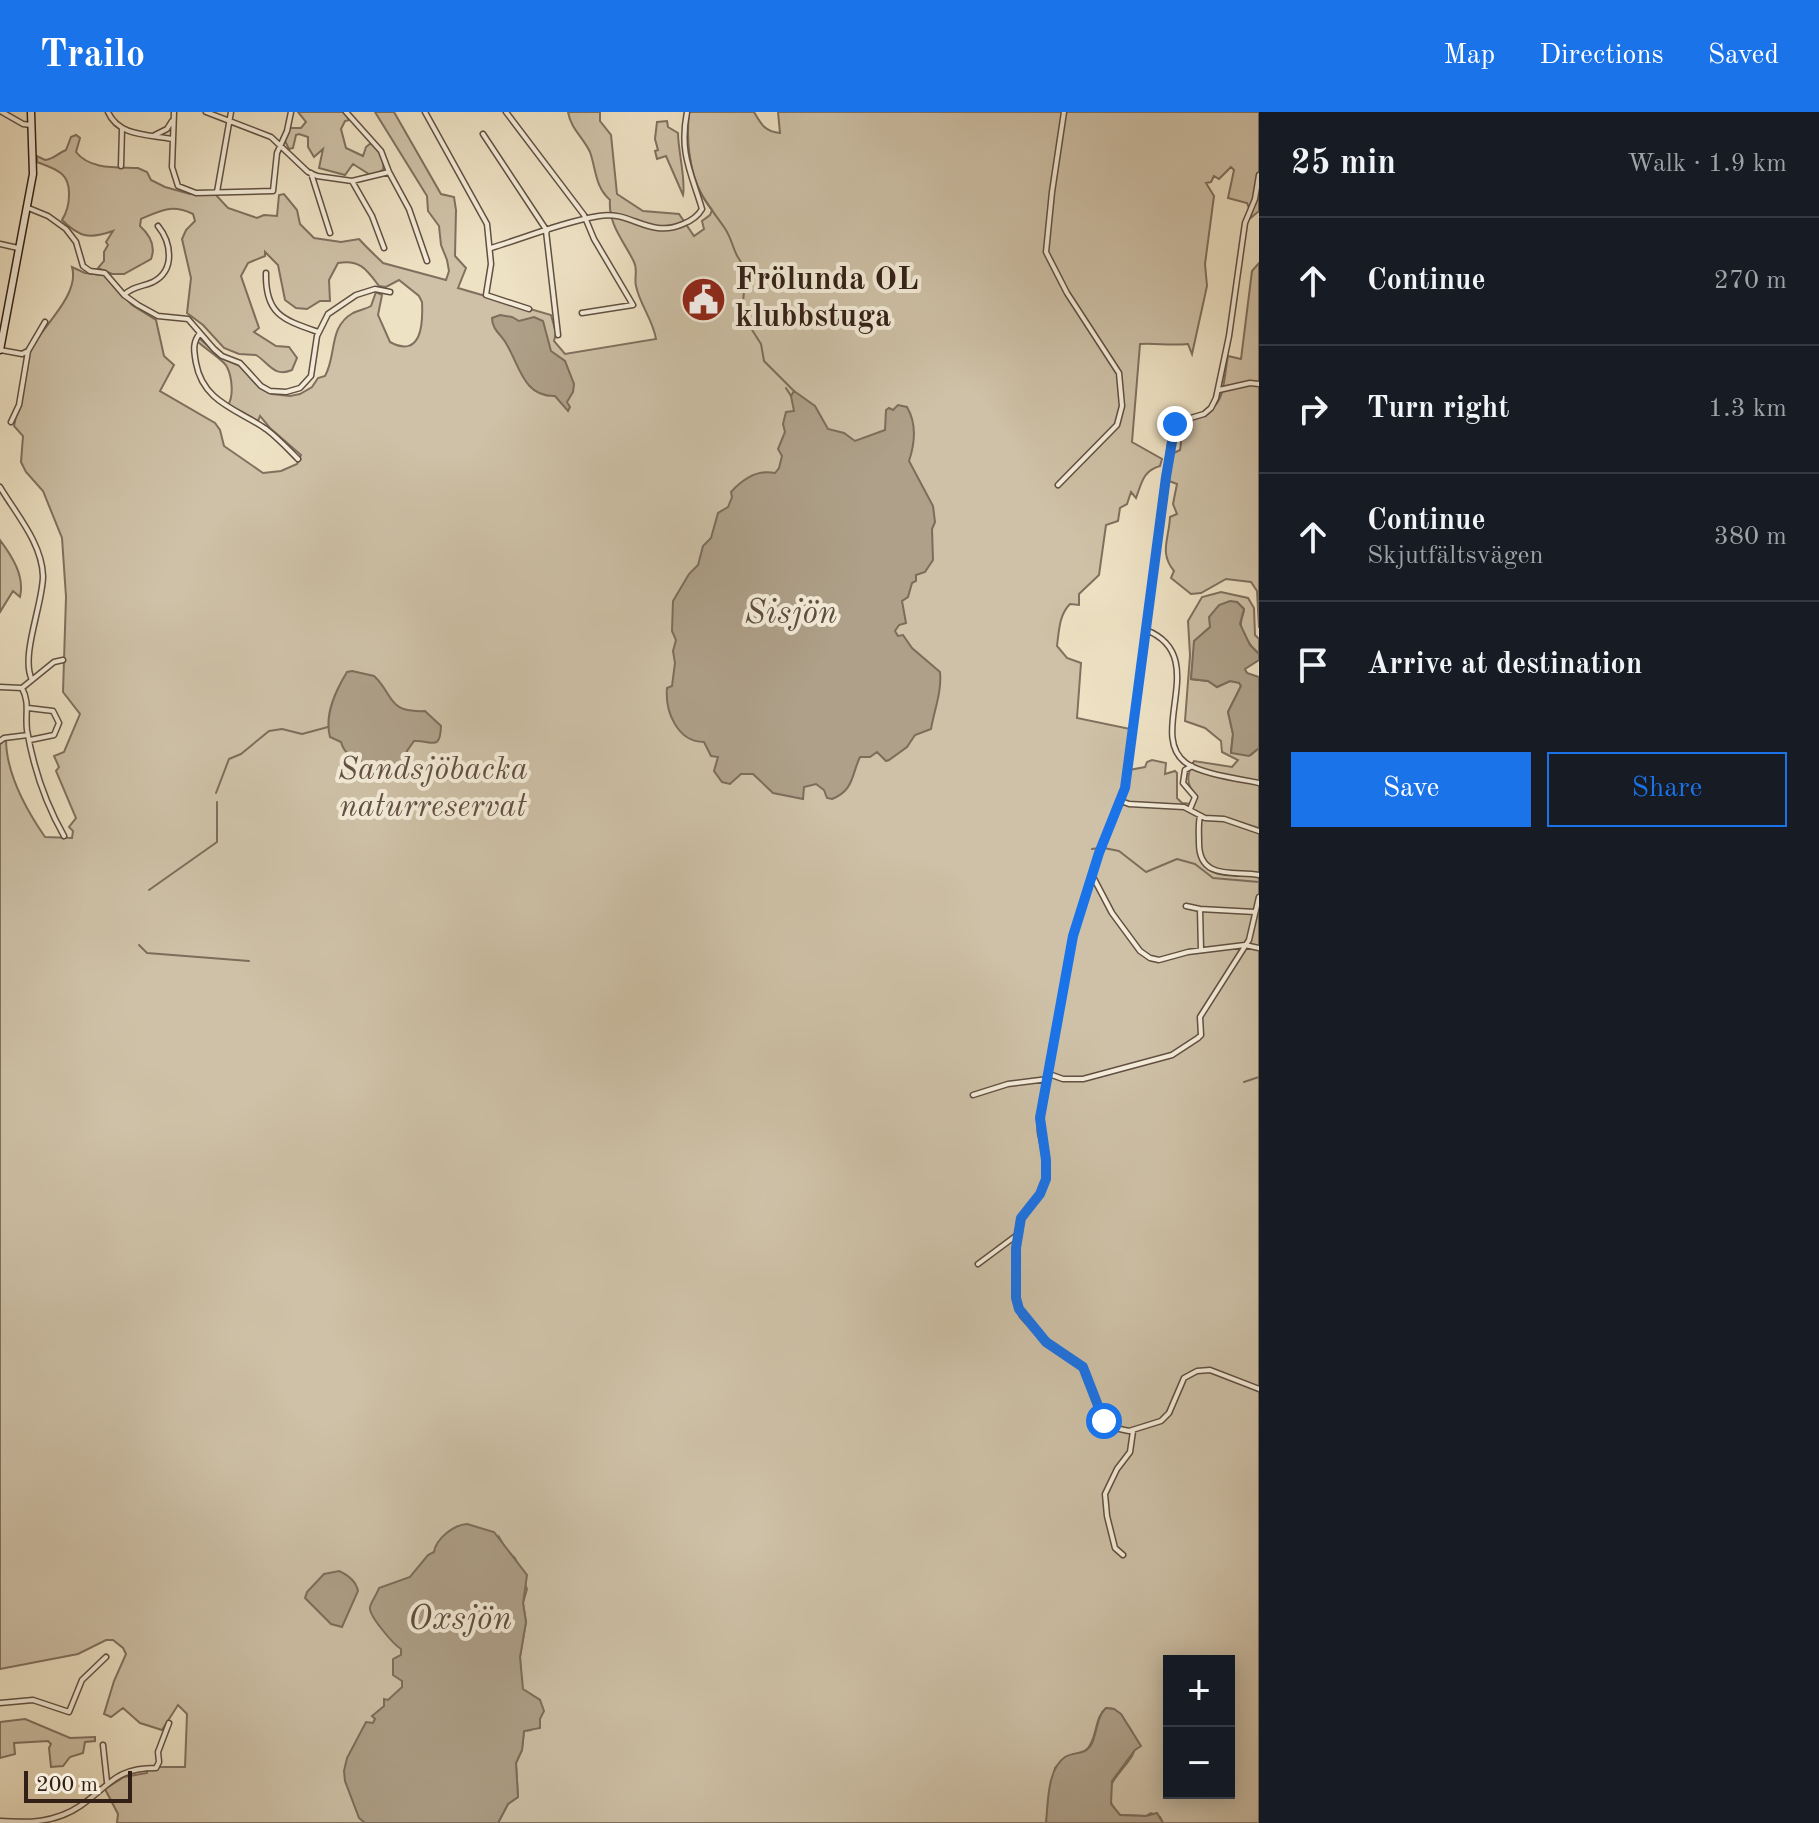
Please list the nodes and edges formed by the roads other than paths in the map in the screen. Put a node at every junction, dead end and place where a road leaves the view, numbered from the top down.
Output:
1 (2, 112) edge
2 (31, 112) edge
3 (108, 112) edge
4 (206, 112) edge
5 (231, 112) edge
6 (291, 112) edge
7 (346, 112) edge
8 (425, 112) edge
9 (506, 112) edge
10 (687, 112) edge
11 (1064, 112) edge
12 (174, 114) edge
13 (228, 120) junction
14 (31, 125) junction
15 (122, 129) junction
16 (483, 134) dead end
17 (152, 135) junction
18 (173, 139) junction
19 (280, 144) junction
20 (121, 166) dead end
21 (389, 172) junction
22 (311, 173) junction
23 (1259, 175) edge
24 (352, 181) junction
25 (217, 192) junction
26 (26, 207) junction
27 (586, 219) junction
28 (158, 226) dead end
29 (546, 231) junction
30 (330, 233) dead end
31 (0, 244) edge
32 (18, 248) junction
33 (384, 248) dead end
34 (491, 248) junction
35 (427, 261) dead end
36 (266, 273) dead end
37 (390, 292) dead end
38 (124, 295) junction
39 (529, 309) dead end
40 (582, 313) dead end
41 (45, 322) dead end
42 (318, 332) junction
43 (200, 333) junction
44 (558, 335) dead end
45 (0, 350) edge
46 (28, 351) junction
47 (1259, 384) edge
48 (1219, 390) junction
49 (11, 422) dead end
50 (298, 459) dead end
51 (1058, 485) dead end
52 (0, 487) edge
53 (1146, 630) junction
54 (63, 660) dead end
55 (32, 680) junction
56 (0, 687) edge
57 (22, 688) junction
58 (28, 708) junction
59 (29, 738) junction
60 (0, 741) edge
61 (1192, 766) junction
62 (1259, 783) edge
63 (1121, 801) junction
64 (1190, 809) junction
65 (1200, 816) junction
66 (1259, 831) edge
67 (64, 836) dead end
68 (1092, 875) junction
69 (1259, 875) edge
70 (1259, 897) edge
71 (1186, 906) dead end
72 (1200, 909) junction
73 (1256, 912) junction
74 (1245, 945) junction
75 (1259, 948) edge
76 (1201, 950) junction
77 (1048, 1076) junction
78 (973, 1095) dead end
79 (1017, 1235) junction
80 (978, 1264) dead end
81 (1259, 1389) edge
82 (1133, 1431) junction
83 (1123, 1555) dead end
84 (106, 1657) dead end
85 (0, 1703) edge
86 (169, 1723) dead end
87 (103, 1745) dead end
88 (107, 1782) junction
89 (0, 1821) edge

1 - 14 street
2 - 14 street
3 - 15 street
4 - 13 street
5 - 13 street
6 - 19 street
7 - 21 street
8 - 34 street
9 - 27 street
10 - 27 street
11 - 51 street
12 - 17 street
12 - 18 street
13 - 19 street
13 - 25 street
14 - 26 street
15 - 17 street
15 - 20 street
16 - 29 street
17 - 18 street
18 - 25 street
19 - 22 street
19 - 25 street
21 - 24 street
21 - 35 street
22 - 24 street
22 - 30 street
23 - 48 street
24 - 33 street
26 - 32 street
26 - 38 street
27 - 29 street
27 - 40 street
28 - 38 street
29 - 34 street
29 - 44 street
31 - 32 street
32 - 45 street
34 - 39 street
36 - 42 street
37 - 42 street
38 - 43 street
41 - 46 street
42 - 43 street
43 - 50 street
45 - 46 street
46 - 49 street
47 - 48 street
48 - 53 street
52 - 55 street
53 - 61 street
53 - 63 street
54 - 55 street
55 - 57 street
56 - 57 street
57 - 58 street
58 - 59 street
58 - 59 street
59 - 60 street
59 - 67 street
61 - 62 street
61 - 64 street
63 - 64 street
63 - 68 street
64 - 65 street
65 - 66 street
65 - 69 street
68 - 76 street
68 - 77 street
70 - 73 street
71 - 72 street
72 - 73 street
72 - 76 street
73 - 74 street
74 - 75 street
74 - 76 street
74 - 77 street
77 - 78 street
77 - 79 street
79 - 80 street
79 - 82 street
81 - 82 street
82 - 83 street
84 - 85 street
86 - 88 street
87 - 88 street
88 - 89 street

